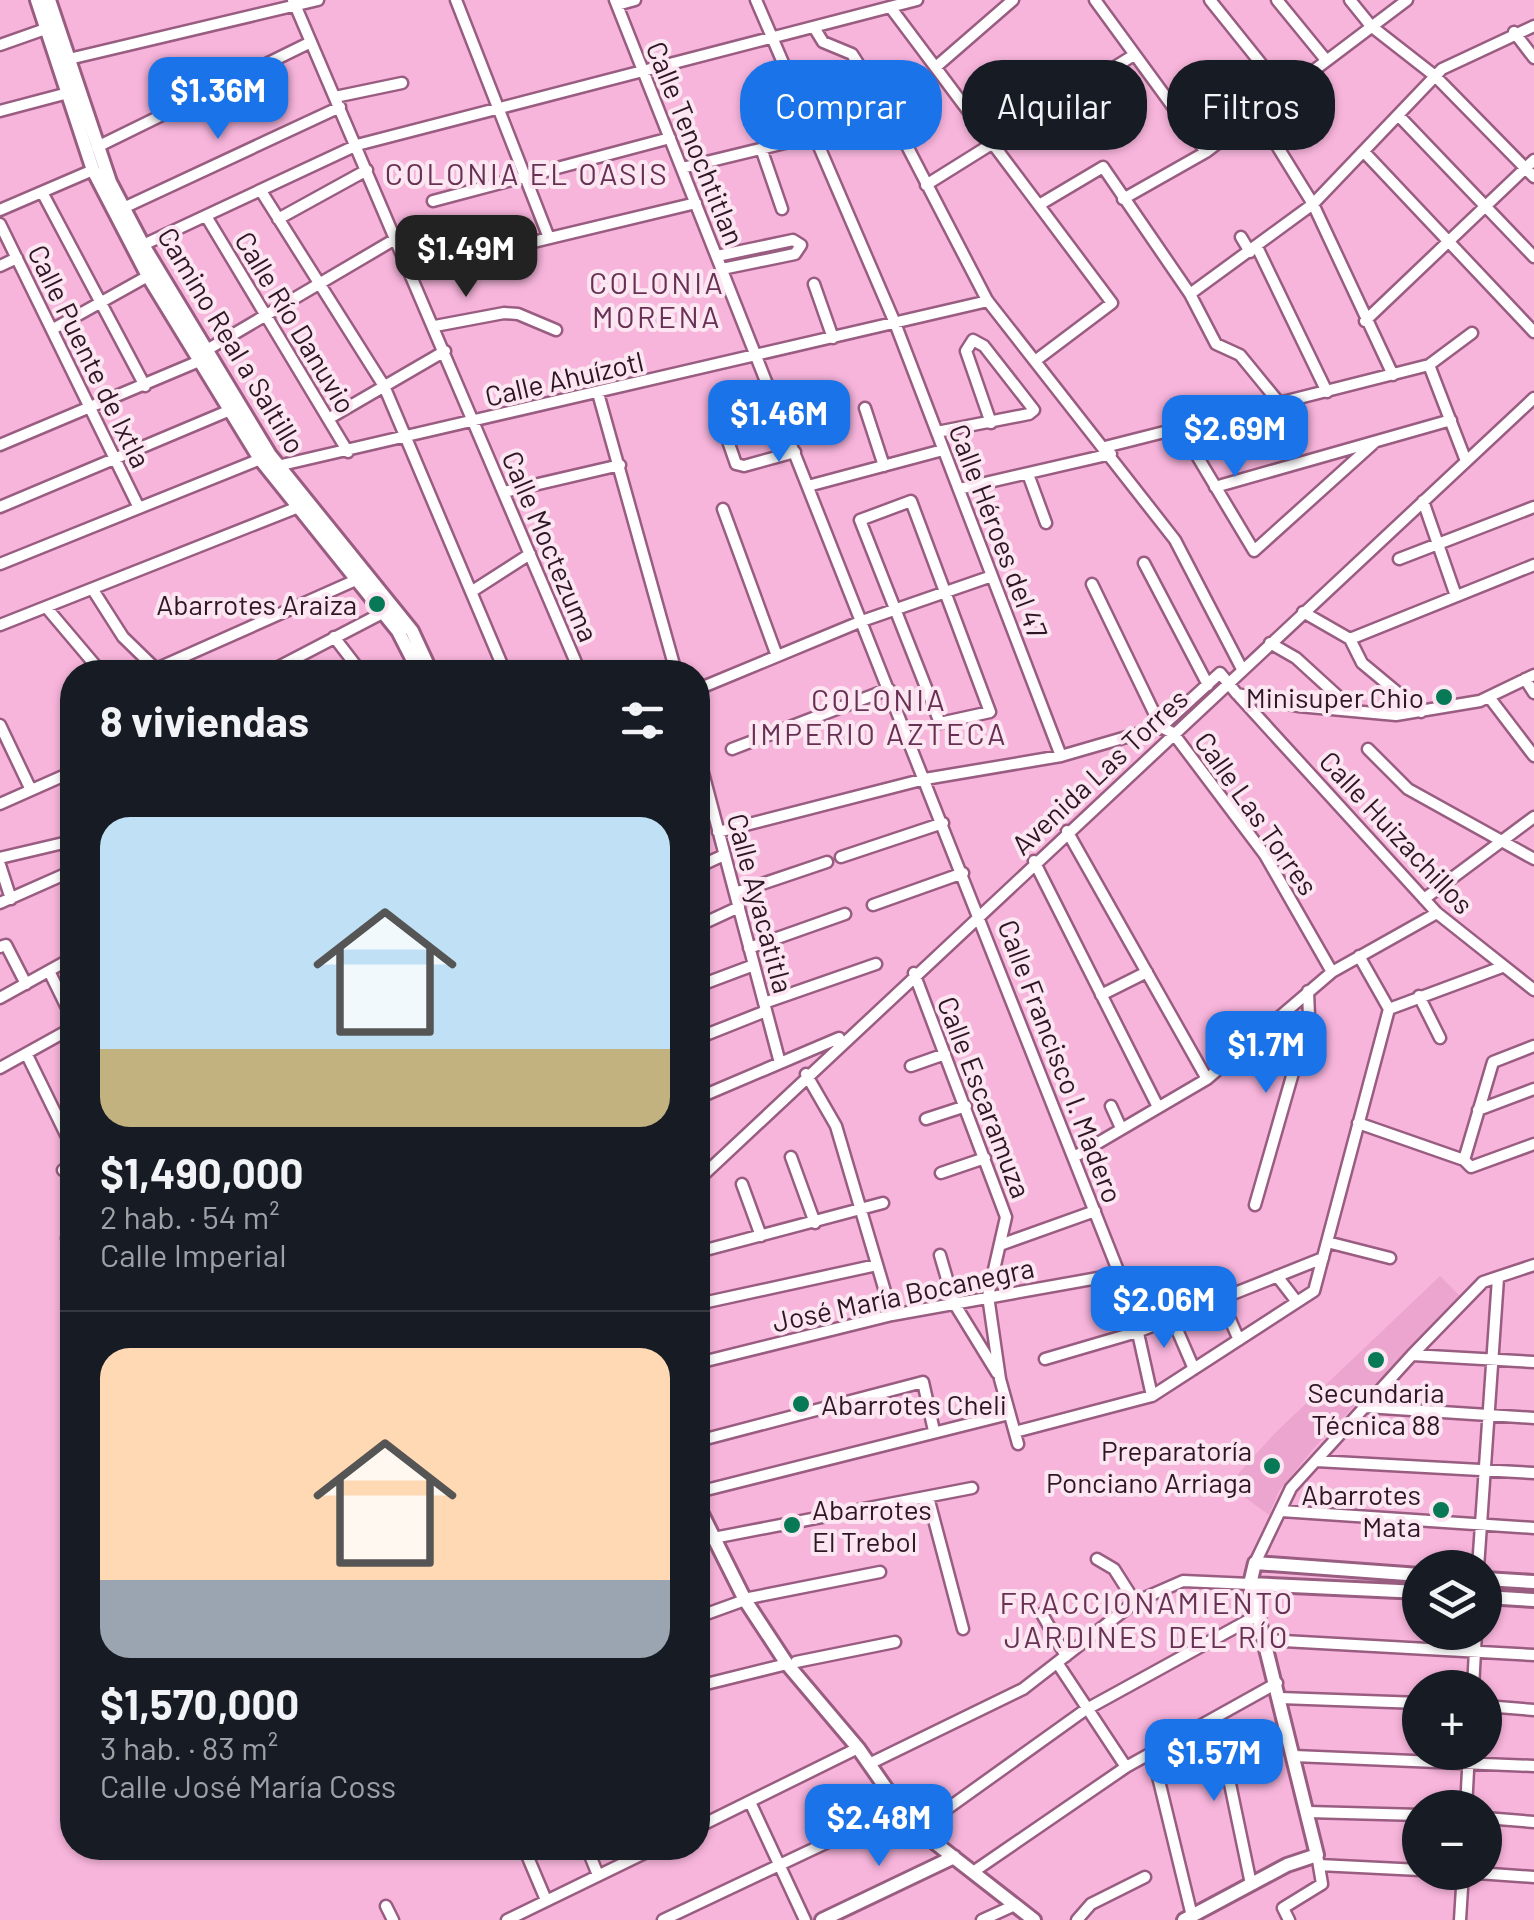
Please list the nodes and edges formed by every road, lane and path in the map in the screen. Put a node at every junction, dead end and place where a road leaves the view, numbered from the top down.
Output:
1 (37, 0) edge
2 (49, 0) edge
3 (318, 0) edge
4 (456, 0) edge
5 (635, 0) edge
6 (756, 0) edge
7 (916, 0) edge
8 (1013, 0) edge
9 (1095, 0) edge
10 (1210, 0) edge
11 (1278, 0) edge
12 (1350, 0) edge
13 (1406, 0) edge
14 (616, 2) edge
15 (294, 3) edge
16 (876, 6) edge
17 (891, 8) junction
18 (1371, 26) junction
19 (1534, 26) edge
20 (53, 27) junction
21 (815, 29) junction
22 (1514, 32) junction
23 (774, 39) junction
24 (312, 42) junction
25 (0, 45) edge
26 (1134, 55) junction
27 (69, 58) junction
28 (1534, 58) edge
29 (783, 60) edge
30 (856, 60) edge
31 (933, 60) edge
32 (1126, 60) edge
33 (1258, 60) edge
34 (1326, 60) joint
35 (942, 62) edge
36 (942, 72) edge
37 (644, 74) junction
38 (1435, 76) junction
39 (402, 83) dead end
40 (68, 93) junction
41 (962, 99) edge
42 (338, 102) junction
43 (498, 108) junction
44 (0, 111) edge
45 (1398, 115) junction
46 (670, 138) junction
47 (357, 145) junction
48 (97, 147) junction
49 (766, 150) edge
50 (823, 150) edge
51 (909, 150) edge
52 (978, 150) edge
53 (999, 150) edge
54 (1209, 150) edge
55 (1279, 150) edge
56 (762, 151) junction
57 (1206, 152) junction
58 (1365, 153) junction
59 (1529, 163) edge
60 (682, 168) junction
61 (93, 170) junction
62 (368, 170) junction
63 (524, 176) junction
64 (1534, 177) edge
65 (926, 184) junction
66 (261, 190) junction
67 (42, 192) junction
68 (1124, 198) junction
69 (432, 201) dead end
70 (696, 202) junction
71 (1312, 204) junction
72 (1040, 205) junction
73 (1485, 206) junction
74 (782, 208) dead end
75 (0, 210) edge
76 (119, 210) junction
77 (206, 216) junction
78 (278, 219) junction
79 (0, 224) edge
80 (1241, 237) dead end
81 (397, 238) junction
82 (549, 238) junction
83 (1448, 244) junction
84 (144, 245) junction
85 (1254, 249) junction
86 (717, 256) junction
87 (1534, 256) edge
88 (18, 258) junction
89 (0, 266) edge
90 (722, 269) junction
91 (412, 271) junction
92 (148, 276) junction
93 (319, 284) junction
94 (814, 284) dead end
95 (1190, 294) junction
96 (988, 301) junction
97 (100, 303) junction
98 (266, 315) junction
99 (1365, 321) junction
100 (895, 323) junction
101 (435, 326) junction
102 (53, 329) junction
103 (556, 330) dead end
104 (1534, 332) edge
105 (1472, 333) dead end
106 (833, 338) junction
107 (446, 351) junction
108 (201, 356) junction
109 (756, 356) junction
110 (1035, 362) junction
111 (1429, 365) junction
112 (1393, 374) junction
113 (145, 386) junction
114 (384, 386) junction
115 (1327, 392) junction
116 (598, 393) junction
117 (1534, 398) edge
118 (1281, 405) junction
119 (93, 407) junction
120 (865, 408) dead end
121 (228, 411) junction
122 (328, 418) junction
123 (720, 418) dead end
124 (1451, 420) junction
125 (475, 422) junction
126 (991, 422) junction
127 (1181, 430) junction
128 (937, 432) junction
129 (409, 437) junction
130 (1375, 442) junction
131 (0, 445) edge
132 (944, 450) junction
133 (1108, 450) junction
134 (348, 452) junction
135 (795, 452) junction
136 (118, 459) junction
137 (1466, 460) junction
138 (268, 462) junction
139 (620, 465) junction
140 (884, 466) junction
141 (1028, 474) junction
142 (808, 486) junction
143 (1216, 487) junction
144 (958, 489) junction
145 (504, 492) junction
146 (1423, 501) junction
147 (303, 506) junction
148 (0, 507) edge
149 (1534, 507) edge
150 (139, 508) junction
151 (723, 510) dead end
152 (1046, 523) dead end
153 (1438, 545) junction
154 (530, 554) junction
155 (1399, 559) dead end
156 (1144, 563) dead end
157 (0, 564) edge
158 (1534, 565) edge
159 (992, 576) junction
160 (356, 580) junction
161 (1092, 584) dead end
162 (93, 590) junction
163 (474, 590) junction
164 (947, 592) junction
165 (1456, 596) junction
166 (46, 607) junction
167 (388, 610) junction
168 (894, 610) junction
169 (1303, 612) junction
170 (862, 621) junction
171 (0, 625) edge
172 (334, 637) junction
173 (1350, 639) junction
174 (1270, 643) junction
175 (777, 656) junction
176 (91, 660) edge
177 (145, 660) edge
178 (179, 660) edge
179 (291, 660) edge
180 (351, 660) edge
181 (414, 660) edge
182 (425, 660) edge
183 (500, 660) edge
184 (575, 660) edge
185 (673, 660) edge
186 (1240, 664) junction
187 (1530, 677) edge
188 (1224, 678) junction
189 (710, 683) edge
190 (1208, 684) junction
191 (889, 689) junction
192 (1534, 693) edge
193 (1237, 694) junction
194 (1489, 696) junction
195 (1354, 711) junction
196 (1421, 712) junction
197 (0, 725) edge
198 (1161, 726) junction
199 (1174, 732) junction
200 (4, 744) edge
201 (1368, 748) dead end
202 (732, 749) dead end
203 (1061, 756) junction
204 (1534, 756) edge
205 (60, 777) edge
206 (925, 779) junction
207 (31, 790) junction
208 (710, 801) edge
209 (0, 804) edge
210 (1534, 817) edge
211 (942, 823) junction
212 (1067, 831) junction
213 (718, 832) junction
214 (1500, 840) junction
215 (60, 844) edge
216 (724, 854) junction
217 (842, 857) dead end
218 (1534, 859) edge
219 (710, 861) edge
220 (0, 862) edge
221 (827, 862) dead end
222 (1034, 862) junction
223 (962, 873) junction
224 (60, 876) edge
225 (735, 893) junction
226 (1424, 899) junction
227 (6, 901) edge
228 (873, 905) dead end
229 (738, 907) junction
230 (1436, 912) junction
231 (845, 914) dead end
232 (980, 914) junction
233 (710, 920) edge
234 (3, 946) edge
235 (750, 948) junction
236 (1359, 956) junction
237 (876, 964) dead end
238 (60, 965) edge
239 (754, 965) junction
240 (1502, 967) junction
241 (49, 971) junction
242 (1147, 972) junction
243 (1332, 972) junction
244 (914, 974) junction
245 (710, 982) edge
246 (26, 984) junction
247 (1534, 990) edge
248 (1308, 991) junction
249 (60, 993) edge
250 (1101, 995) junction
251 (1420, 996) junction
252 (0, 998) edge
253 (765, 1007) junction
254 (1389, 1009) junction
255 (710, 1032) edge
256 (850, 1033) junction
257 (60, 1035) edge
258 (1440, 1038) dead end
259 (1534, 1046) edge
260 (945, 1054) junction
261 (28, 1055) junction
262 (780, 1063) junction
263 (912, 1066) dead end
264 (0, 1068) edge
265 (806, 1074) junction
266 (1207, 1079) junction
267 (1534, 1089) edge
268 (710, 1093) edge
269 (1157, 1105) junction
270 (966, 1106) junction
271 (1112, 1106) dead end
272 (1478, 1110) junction
273 (926, 1119) dead end
274 (60, 1122) edge
275 (1358, 1124) junction
276 (1121, 1128) junction
277 (1534, 1144) edge
278 (791, 1157) dead end
279 (1074, 1157) junction
280 (985, 1158) junction
281 (1464, 1160) junction
282 (710, 1168) edge
283 (941, 1173) dead end
284 (742, 1184) dead end
285 (883, 1204) dead end
286 (1255, 1205) dead end
287 (864, 1210) junction
288 (1096, 1211) junction
289 (815, 1223) junction
290 (761, 1236) junction
291 (1327, 1242) junction
292 (1000, 1244) junction
293 (710, 1249) edge
294 (940, 1255) dead end
295 (1323, 1258) junction
296 (1390, 1258) dead end
297 (878, 1265) junction
298 (1534, 1265) edge
299 (1120, 1274) junction
300 (1278, 1276) junction
301 (1498, 1278) junction
302 (988, 1296) junction
303 (1221, 1299) junction
304 (710, 1301) edge
305 (1296, 1302) junction
306 (954, 1303) junction
307 (892, 1316) junction
308 (1172, 1318) junction
309 (1137, 1332) junction
310 (1238, 1340) junction
311 (1412, 1355) junction
312 (1494, 1358) junction
313 (1045, 1359) dead end
314 (710, 1360) edge
315 (1534, 1362) edge
316 (1194, 1369) junction
317 (1000, 1378) junction
318 (1152, 1396) junction
319 (1366, 1407) junction
320 (1009, 1414) junction
321 (1490, 1415) junction
322 (1534, 1418) edge
323 (934, 1431) junction
324 (710, 1438) edge
325 (1316, 1461) junction
326 (1484, 1469) junction
327 (1534, 1473) edge
328 (972, 1488) dead end
329 (710, 1490) edge
330 (928, 1498) junction
331 (1280, 1511) junction
332 (1481, 1524) junction
333 (1534, 1528) edge
334 (710, 1536) edge
335 (710, 1542) edge
336 (1479, 1550) edge
337 (1096, 1559) dead end
338 (1255, 1563) junction
339 (1300, 1569) junction
340 (880, 1572) dead end
341 (1402, 1575) edge
342 (1502, 1580) edge
343 (1534, 1582) edge
344 (1250, 1584) junction
345 (1308, 1584) junction
346 (1402, 1591) edge
347 (1502, 1598) edge
348 (747, 1599) junction
349 (1534, 1600) edge
350 (1135, 1602) junction
351 (710, 1613) edge
352 (1042, 1614) dead end
353 (1258, 1615) junction
354 (963, 1629) dead end
355 (1264, 1640) junction
356 (896, 1642) dead end
357 (1476, 1651) junction
358 (1534, 1655) edge
359 (1062, 1660) junction
360 (792, 1663) junction
361 (1474, 1670) edge
362 (710, 1683) edge
363 (1279, 1690) junction
364 (1402, 1701) edge
365 (1502, 1707) edge
366 (1085, 1710) junction
367 (1534, 1710) edge
368 (1216, 1717) junction
369 (858, 1748) junction
370 (1152, 1752) junction
371 (1294, 1756) junction
372 (1402, 1757) edge
373 (1502, 1762) edge
374 (869, 1764) junction
375 (1534, 1766) edge
376 (1126, 1767) junction
377 (750, 1802) junction
378 (900, 1808) junction
379 (1308, 1812) junction
380 (1402, 1815) edge
381 (1502, 1819) edge
382 (710, 1821) edge
383 (1534, 1822) edge
384 (919, 1829) junction
385 (954, 1857) junction
386 (529, 1860) edge
387 (592, 1860) edge
388 (629, 1860) edge
389 (1318, 1860) junction
390 (780, 1865) junction
391 (1402, 1868) edge
392 (973, 1872) junction
393 (598, 1874) junction
394 (1502, 1875) edge
395 (1146, 1877) dead end
396 (1534, 1877) edge
397 (1251, 1884) junction
398 (1462, 1890) edge
399 (546, 1900) junction
400 (1015, 1904) junction
401 (386, 1906) dead end
402 (1188, 1918) edge
403 (393, 1920) edge
404 (507, 1920) edge
405 (664, 1920) edge
406 (805, 1920) edge
407 (822, 1920) edge
408 (982, 1920) edge
409 (1034, 1920) edge
410 (1077, 1920) edge
411 (1288, 1920) edge
412 (1460, 1920) edge

1 - 20 street, Camino Real a Saltillo
2 - 20 street, Camino Real a Saltillo
3 - 15 street
4 - 43 street
5 - 14 street
6 - 23 street, Calle Héroes del 47
7 - 17 street
8 - 35 street
9 - 26 street
10 - 33 street
11 - 34 street
12 - 18 street
13 - 18 street
14 - 37 street, Calle Tenochtitlan
15 - 24 street, Calle Moctezuma
15 - 27 street
16 - 17 street
16 - 21 street
17 - 31 street
18 - 34 street
18 - 38 street
19 - 22 street
20 - 25 street
20 - 27 street, Camino Real a Saltillo
20 - 40 street, Camino Real a Saltillo
21 - 23 street
21 - 30 street
22 - 28 street
22 - 38 street
23 - 29 street, Calle Héroes del 47
23 - 37 street
24 - 42 street, Calle Moctezuma
24 - 48 street
26 - 32 street
26 - 57 street
27 - 48 street, Camino Real a Saltillo
36 - 41 street
37 - 43 street
37 - 46 street, Calle Tenochtitlan
38 - 45 street
38 - 59 street
39 - 42 street
40 - 44 street
40 - 61 street, Camino Real a Saltillo
42 - 47 street, Calle Moctezuma
42 - 76 street
43 - 47 street
43 - 63 street
45 - 58 street
45 - 73 street
46 - 60 street, Calle Tenochtitlan
46 - 63 street
47 - 62 street, Calle Moctezuma
47 - 66 street
48 - 76 street, Camino Real a Saltillo
49 - 56 street
50 - 100 street, Calle Héroes del 47
51 - 65 street
52 - 65 street
53 - 72 street
54 - 57 street
55 - 71 street
56 - 60 street
56 - 74 street
57 - 68 street
58 - 71 street
58 - 83 street
59 - 64 street
59 - 73 street
60 - 70 street, Calle Tenochtitlan
61 - 67 street
61 - 76 street, Camino Real a Saltillo
62 - 78 street
62 - 81 street, Calle Moctezuma
63 - 69 street
63 - 82 street
65 - 96 street
66 - 77 street
66 - 78 street
67 - 75 street
67 - 97 street
68 - 72 street
68 - 95 street
70 - 82 street
70 - 86 street, Calle Tenochtitlan
71 - 85 street
71 - 99 street
72 - 110 street
73 - 83 street
73 - 87 street
76 - 84 street, Camino Real a Saltillo
76 - 92 street, Camino Real a Saltillo
77 - 84 street
77 - 98 street, Calle Río Danuvio
78 - 93 street
79 - 88 street, Calle Puente de Ixtla
80 - 85 street
81 - 91 street, Calle Moctezuma
81 - 93 street
82 - 91 street
83 - 99 street
83 - 104 street
84 - 108 street, Camino Real a Saltillo
85 - 95 street
85 - 115 street
86 - 90 street, Calle Tenochtitlan
86 - 90 street
88 - 89 street
88 - 102 street, Calle Puente de Ixtla
90 - 109 street, Calle Tenochtitlan
91 - 101 street, Calle Moctezuma
92 - 97 street
92 - 108 street, Camino Real a Saltillo
93 - 98 street
93 - 114 street
94 - 106 street
95 - 118 street
96 - 100 street, Calle Ahuízotl
96 - 110 street
97 - 102 street
97 - 113 street
98 - 108 street
98 - 122 street, Calle Río Danuvio
99 - 112 street
100 - 106 street, Calle Ahuízotl
100 - 128 street, Calle Héroes del 47
101 - 103 street
101 - 107 street, Calle Moctezuma
102 - 119 street, Calle Puente de Ixtla
105 - 111 street
106 - 109 street, Calle Ahuízotl
107 - 114 street
107 - 125 street, Calle Moctezuma
108 - 113 street
108 - 121 street, Camino Real a Saltillo
108 - 138 street, Camino Real a Saltillo
109 - 116 street, Calle Ahuízotl
109 - 135 street, Calle Tenochtitlan
110 - 133 street
111 - 112 street
111 - 124 street
112 - 115 street
113 - 119 street
114 - 122 street
114 - 129 street
115 - 118 street
116 - 125 street, Calle Ahuízotl
116 - 139 street
117 - 137 street, Avenida Las Torres
118 - 127 street
119 - 131 street
119 - 136 street, Calle Puente de Ixtla
120 - 140 street
121 - 136 street
121 - 138 street, Camino Real a Saltillo
122 - 134 street, Calle Río Danuvio
123 - 135 street
124 - 130 street
124 - 137 street
125 - 129 street, Calle Ahuízotl
125 - 145 street, Calle Moctezuma
126 - 126 street
126 - 128 street
127 - 133 street
127 - 143 street
128 - 132 street, Calle Héroes del 47
129 - 134 street, Calle Ahuízotl
129 - 163 street
130 - 143 street
130 - 143 street
132 - 140 street
132 - 144 street, Calle Héroes del 47
133 - 141 street
133 - 186 street
134 - 138 street, Calle Ahuízotl
135 - 142 street, Calle Tenochtitlan
136 - 148 street
136 - 150 street, Calle Puente de Ixtla
137 - 146 street, Avenida Las Torres
138 - 147 street, Camino Real a Saltillo
138 - 150 street, Calle Ahuízotl
139 - 145 street
139 - 185 street
140 - 142 street
141 - 144 street
141 - 152 street
142 - 170 street, Calle Tenochtitlan
144 - 159 street, Calle Héroes del 47
145 - 154 street, Calle Moctezuma
146 - 153 street
146 - 169 street, Avenida Las Torres
147 - 160 street, Camino Real a Saltillo
147 - 162 street
147 - 167 street, Camino Real a Saltillo
149 - 153 street
150 - 157 street, Calle Ahuízotl
151 - 175 street
153 - 155 street
153 - 165 street
154 - 163 street
154 - 184 street, Calle Moctezuma
156 - 190 street
158 - 165 street
159 - 164 street
159 - 203 street, Calle Héroes del 47
160 - 167 street, Camino Real a Saltillo
160 - 178 street
161 - 198 street
162 - 166 street
162 - 177 street
163 - 183 street
164 - 168 street
164 - 168 street
164 - 168 street
165 - 173 street
166 - 171 street
166 - 176 street
167 - 172 street
167 - 181 street, Camino Real a Saltillo
167 - 182 street, Camino Real a Saltillo
168 - 170 street
169 - 173 street
169 - 174 street, Avenida Las Torres
170 - 175 street
170 - 191 street, Calle Tenochtitlan
172 - 179 street
172 - 180 street
173 - 196 street
174 - 186 street, Avenida Las Torres
174 - 195 street
175 - 189 street
186 - 188 street, Avenida Las Torres
187 - 192 street
187 - 194 street
188 - 190 street
188 - 193 street, Calle Huizachillos
188 - 199 street, Avenida Las Torres
190 - 198 street
191 - 202 street
191 - 206 street, Calle Tenochtitlan
193 - 195 street
193 - 226 street, Calle Huizachillos
194 - 196 street
194 - 204 street
195 - 196 street
197 - 200 street
198 - 199 street
198 - 203 street
199 - 212 street, Avenida Las Torres
199 - 243 street, Calle Las Torres
200 - 207 street
201 - 214 street
203 - 206 street
205 - 207 street
206 - 211 street, Calle Tenochtitlan
206 - 213 street
207 - 209 street
208 - 213 street, Calle Ayacatitla
210 - 214 street
211 - 217 street
211 - 223 street, Calle Tenochtitlan
212 - 222 street, Avenida Las Torres
212 - 242 street
213 - 216 street, Calle Ayacatitla
214 - 218 street
214 - 226 street
215 - 220 street
216 - 219 street
216 - 225 street, Calle Ayacatitla
220 - 227 street
221 - 225 street
222 - 232 street, Avenida Las Torres
222 - 250 street
223 - 228 street
223 - 232 street, Calle Tenochtitlan
224 - 227 street
225 - 229 street, Calle Ayacatitla
226 - 230 street, Calle Huizachillos
229 - 233 street
229 - 235 street, Calle Ayacatitla
230 - 236 street
230 - 240 street, Calle Huizachillos
231 - 235 street
232 - 244 street, Avenida Las Torres
232 - 279 street, Calle Francisco I. Madero
234 - 246 street
235 - 239 street, Calle Ayacatitla
236 - 243 street
236 - 254 street
237 - 253 street
238 - 241 street
239 - 245 street
239 - 253 street, Calle Ayacatitla
240 - 247 street, Calle Huizachillos
240 - 251 street
241 - 246 street
241 - 249 street
242 - 250 street
242 - 266 street
243 - 248 street
244 - 256 street, Avenida Las Torres
244 - 260 street, Calle Escaramuza
246 - 252 street
248 - 266 street
248 - 286 street
250 - 269 street
251 - 254 street
251 - 258 street
253 - 255 street
253 - 262 street, Calle Ayacatitla
254 - 275 street
256 - 262 street
256 - 265 street, Avenida Las Torres
257 - 261 street
259 - 272 street
260 - 263 street
260 - 270 street, Calle Escaramuza
261 - 264 street
261 - 274 street
262 - 268 street
265 - 282 street, Avenida Las Torres
265 - 287 street
266 - 269 street
267 - 272 street
269 - 276 street
270 - 273 street
270 - 280 street, Calle Escaramuza
271 - 276 street
272 - 281 street
275 - 281 street
275 - 291 street
276 - 279 street
277 - 281 street
278 - 289 street
279 - 288 street, Calle Francisco I. Madero
280 - 283 street
280 - 292 street, Calle Escaramuza
284 - 290 street
285 - 287 street
287 - 289 street
287 - 297 street
288 - 292 street
288 - 299 street, Calle Francisco I. Madero
289 - 290 street
290 - 293 street
291 - 295 street
291 - 296 street
292 - 302 street, Calle Escaramuza
294 - 306 street
295 - 300 street
295 - 305 street
297 - 304 street
297 - 307 street
298 - 301 street
299 - 302 street, José María Bocanegra
299 - 309 street, Calle Francisco I. Madero
300 - 303 street
300 - 305 street
301 - 311 street
301 - 312 street
302 - 306 street, José María Bocanegra
302 - 317 street, Calle Escaramuza
303 - 308 street
303 - 310 street
305 - 310 street
306 - 307 street, José María Bocanegra
306 - 317 street
307 - 314 street, José María Bocanegra
308 - 309 street
308 - 316 street
309 - 313 street
309 - 318 street, Calle Francisco I. Madero
310 - 316 street
311 - 312 street
311 - 319 street
312 - 315 street
312 - 321 street
316 - 318 street
317 - 320 street, Calle Escaramuza
318 - 320 street, Calle Escaramuza
319 - 321 street
319 - 325 street
320 - 323 street
321 - 322 street
321 - 326 street
323 - 324 street
323 - 329 street
325 - 326 street
325 - 331 street
326 - 327 street
326 - 332 street
328 - 330 street
330 - 334 street
330 - 354 street
331 - 332 street
331 - 338 street
332 - 333 street
332 - 336 street
335 - 348 street
337 - 350 street
338 - 339 street
338 - 344 street
339 - 341 street
339 - 345 street
340 - 348 street
342 - 343 street
344 - 345 street
344 - 350 street
344 - 353 street
345 - 346 street
347 - 349 street
348 - 351 street
348 - 360 street
350 - 359 street
352 - 359 street
353 - 355 street
353 - 366 street
355 - 357 street
355 - 363 street
356 - 360 street
357 - 358 street
357 - 361 street
359 - 366 street
359 - 374 street
360 - 362 street
360 - 369 street
363 - 364 street
363 - 368 street
363 - 371 street
365 - 367 street
366 - 376 street
366 - 384 street
368 - 370 street
368 - 397 street
369 - 374 street
369 - 377 street
370 - 376 street
370 - 402 street
371 - 372 street
371 - 379 street
373 - 375 street
374 - 378 street
376 - 392 street
377 - 382 street
377 - 390 street
378 - 384 street
378 - 390 street
379 - 380 street
379 - 389 street
381 - 383 street
384 - 385 street
385 - 392 street
385 - 407 street
386 - 399 street
387 - 393 street
388 - 393 street
389 - 391 street
389 - 397 street
389 - 411 street
390 - 405 street
390 - 406 street
392 - 400 street
393 - 399 street
394 - 396 street
395 - 410 street
397 - 402 street
398 - 412 street
399 - 404 street
400 - 408 street
400 - 409 street
401 - 403 street

